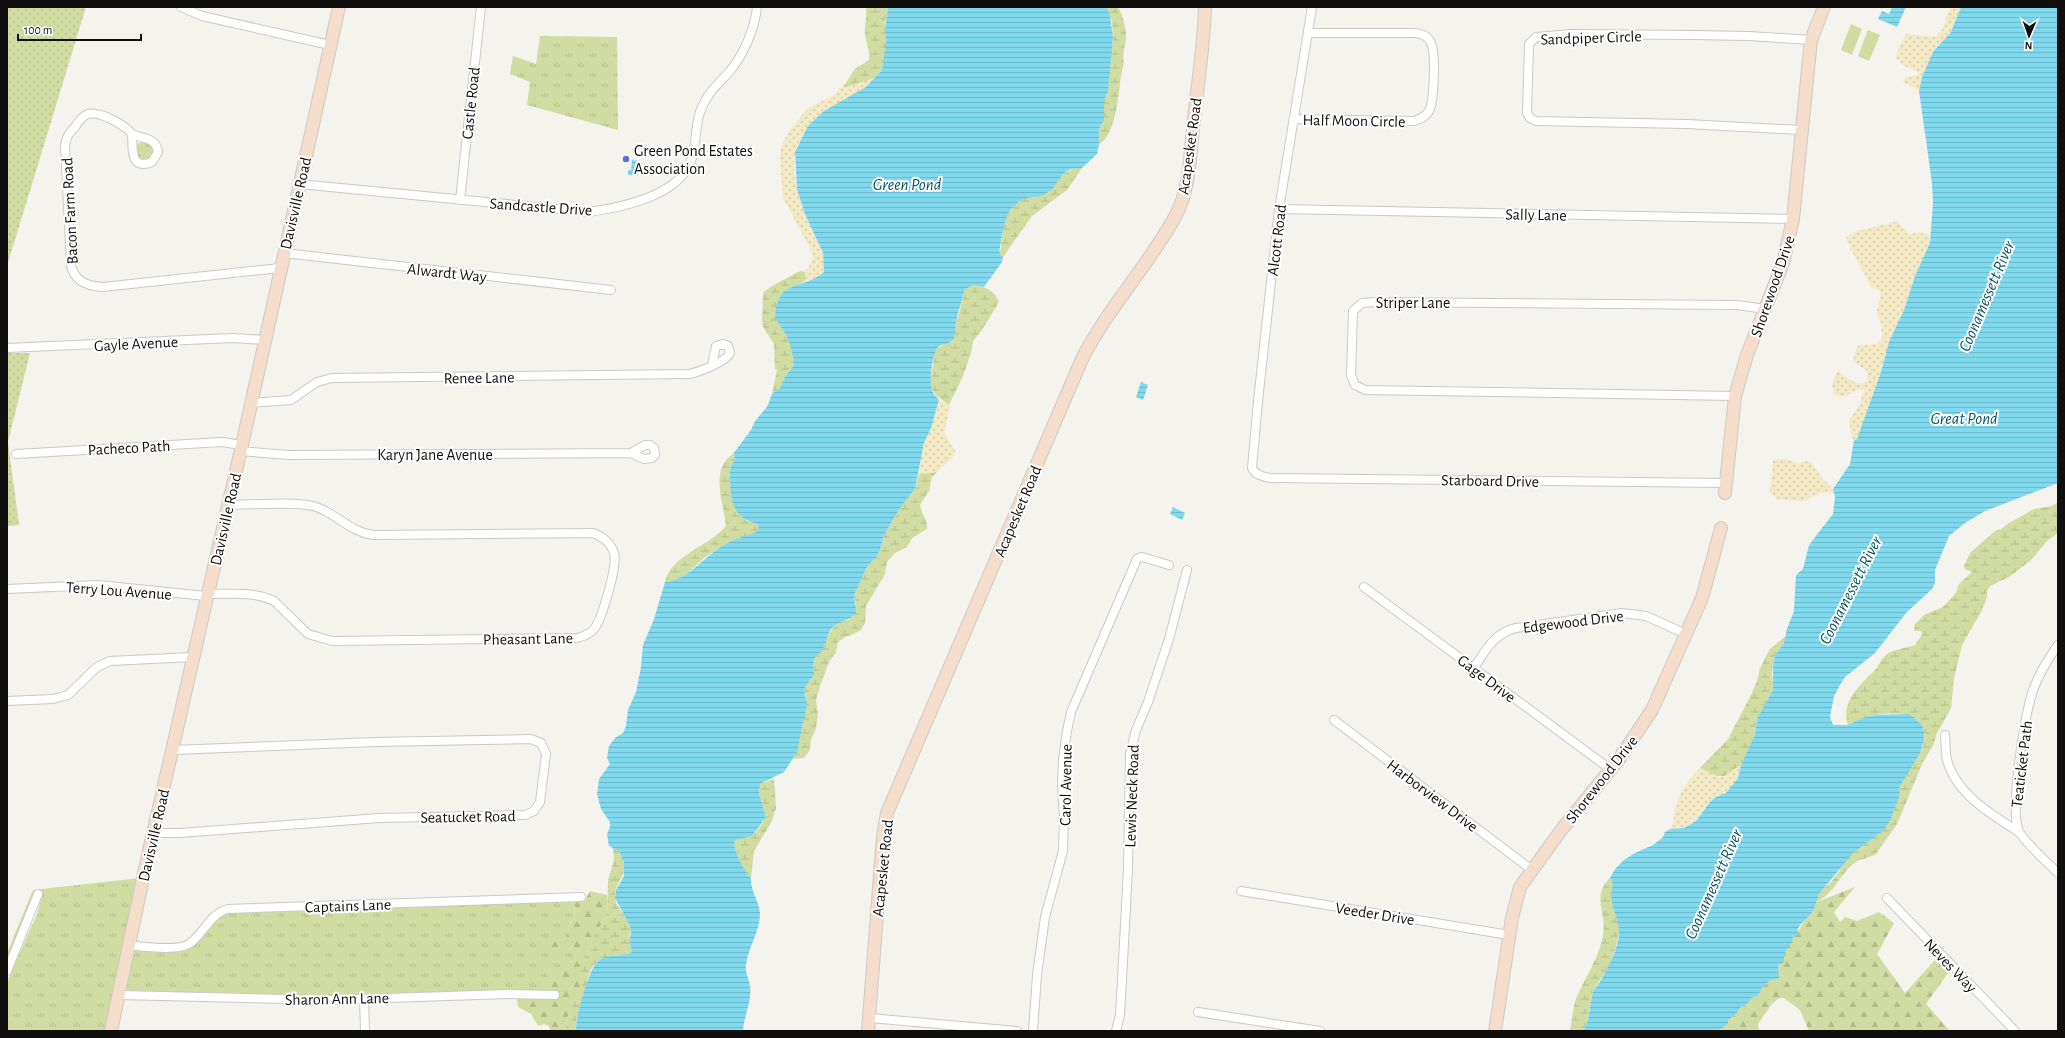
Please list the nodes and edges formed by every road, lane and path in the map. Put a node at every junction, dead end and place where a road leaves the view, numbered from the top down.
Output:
1 (182, 7) edge
2 (339, 7) edge
3 (481, 7) edge
4 (757, 7) edge
5 (1204, 7) edge
6 (1312, 7) edge
7 (1824, 7) edge
8 (1308, 33) junction
9 (1811, 40) junction
10 (330, 45) junction
11 (1294, 119) junction
12 (1801, 130) junction
13 (132, 134) dead end
14 (299, 184) junction
15 (460, 200) junction
16 (1279, 208) junction
17 (1794, 219) junction
18 (284, 253) junction
19 (280, 268) junction
20 (611, 290) dead end
21 (1765, 309) junction
22 (265, 340) junction
23 (7, 348) edge
24 (712, 365) dead end
25 (1734, 396) junction
26 (250, 403) junction
27 (241, 448) junction
28 (631, 453) dead end
29 (16, 454) dead end
30 (1255, 473) joint
31 (1725, 488) joint
32 (227, 505) junction
33 (1720, 528) dead end
34 (1169, 565) dead end
35 (1187, 570) dead end
36 (1364, 587) dead end
37 (7, 589) edge
38 (207, 595) junction
39 (1686, 634) junction
40 (2058, 645) edge
41 (193, 657) junction
42 (1474, 668) junction
43 (7, 701) edge
44 (1334, 720) dead end
45 (1945, 735) dead end
46 (173, 750) junction
47 (1610, 769) junction
48 (2019, 832) junction
49 (153, 833) junction
50 (1532, 870) junction
51 (2058, 873) edge
52 (1241, 891) dead end
53 (38, 894) dead end
54 (581, 897) dead end
55 (1887, 898) dead end
56 (1509, 935) junction
57 (130, 945) junction
58 (7, 971) edge
59 (119, 995) junction
60 (555, 995) dead end
61 (364, 999) junction
62 (1198, 1012) dead end
63 (870, 1018) junction
64 (111, 1031) edge
65 (365, 1031) edge
66 (868, 1031) edge
67 (1016, 1031) edge
68 (1032, 1031) edge
69 (1116, 1031) edge
70 (1320, 1031) edge
71 (1495, 1031) edge
72 (2015, 1031) edge

1 - 10 street
2 - 10 main road, Davisville Road
3 - 15 street, Castle Road
4 - 15 street, Sandcastle Drive
5 - 63 main road, Acapesket Road
6 - 8 street, Alcott Road
7 - 9 main road, Shorewood Drive
8 - 11 street, Alcott Road
8 - 11 street, Half Moon Circle
9 - 12 main road, Shorewood Drive
9 - 12 street, Sandpiper Circle
10 - 14 main road, Davisville Road
11 - 16 street, Alcott Road
12 - 17 main road, Shorewood Drive
13 - 19 street, Bacon Farm Road
14 - 15 street, Sandcastle Drive
14 - 18 main road, Davisville Road
16 - 17 street, Sally Lane
16 - 30 street, Alcott Road
17 - 21 main road, Shorewood Drive
18 - 19 main road, Davisville Road
18 - 20 street, Alwardt Way
19 - 22 main road, Davisville Road
21 - 25 main road, Shorewood Drive
21 - 25 street, Striper Lane
22 - 23 street, Gayle Avenue
22 - 26 main road, Davisville Road
24 - 26 street, Renee Lane
25 - 31 main road, Shorewood Drive
26 - 27 main road, Davisville Road
27 - 28 street, Karyn Jane Avenue
27 - 29 street, Pacheco Path
27 - 32 main road, Davisville Road
30 - 31 street, Starboard Drive
32 - 38 main road, Davisville Road
32 - 38 street, Pheasant Lane
33 - 39 main road, Shorewood Drive
34 - 68 street, Carol Avenue
35 - 69 street, Lewis Neck Road
36 - 42 street, Gage Drive
37 - 38 street, Terry Lou Avenue
38 - 41 main road, Davisville Road
39 - 42 street, Edgewood Drive
39 - 47 main road, Shorewood Drive
40 - 48 street, Teaticket Path
41 - 43 street
41 - 46 main road, Davisville Road
42 - 47 street, Gage Drive
44 - 50 street, Harborview Drive
45 - 48 street
46 - 49 main road, Davisville Road
46 - 49 street, Seatucket Road
47 - 50 main road, Shorewood Drive
48 - 51 street
49 - 57 main road, Davisville Road
50 - 56 main road, Shorewood Drive
52 - 56 street, Veeder Drive
53 - 58 street
54 - 57 street, Captains Lane
55 - 72 street, Neves Way
56 - 71 main road, Shorewood Drive
57 - 59 main road, Davisville Road
59 - 61 street, Sharon Ann Lane
59 - 64 main road, Davisville Road
60 - 61 street, Sharon Ann Lane
61 - 65 street
62 - 70 street
63 - 66 main road, Acapesket Road
63 - 67 street

